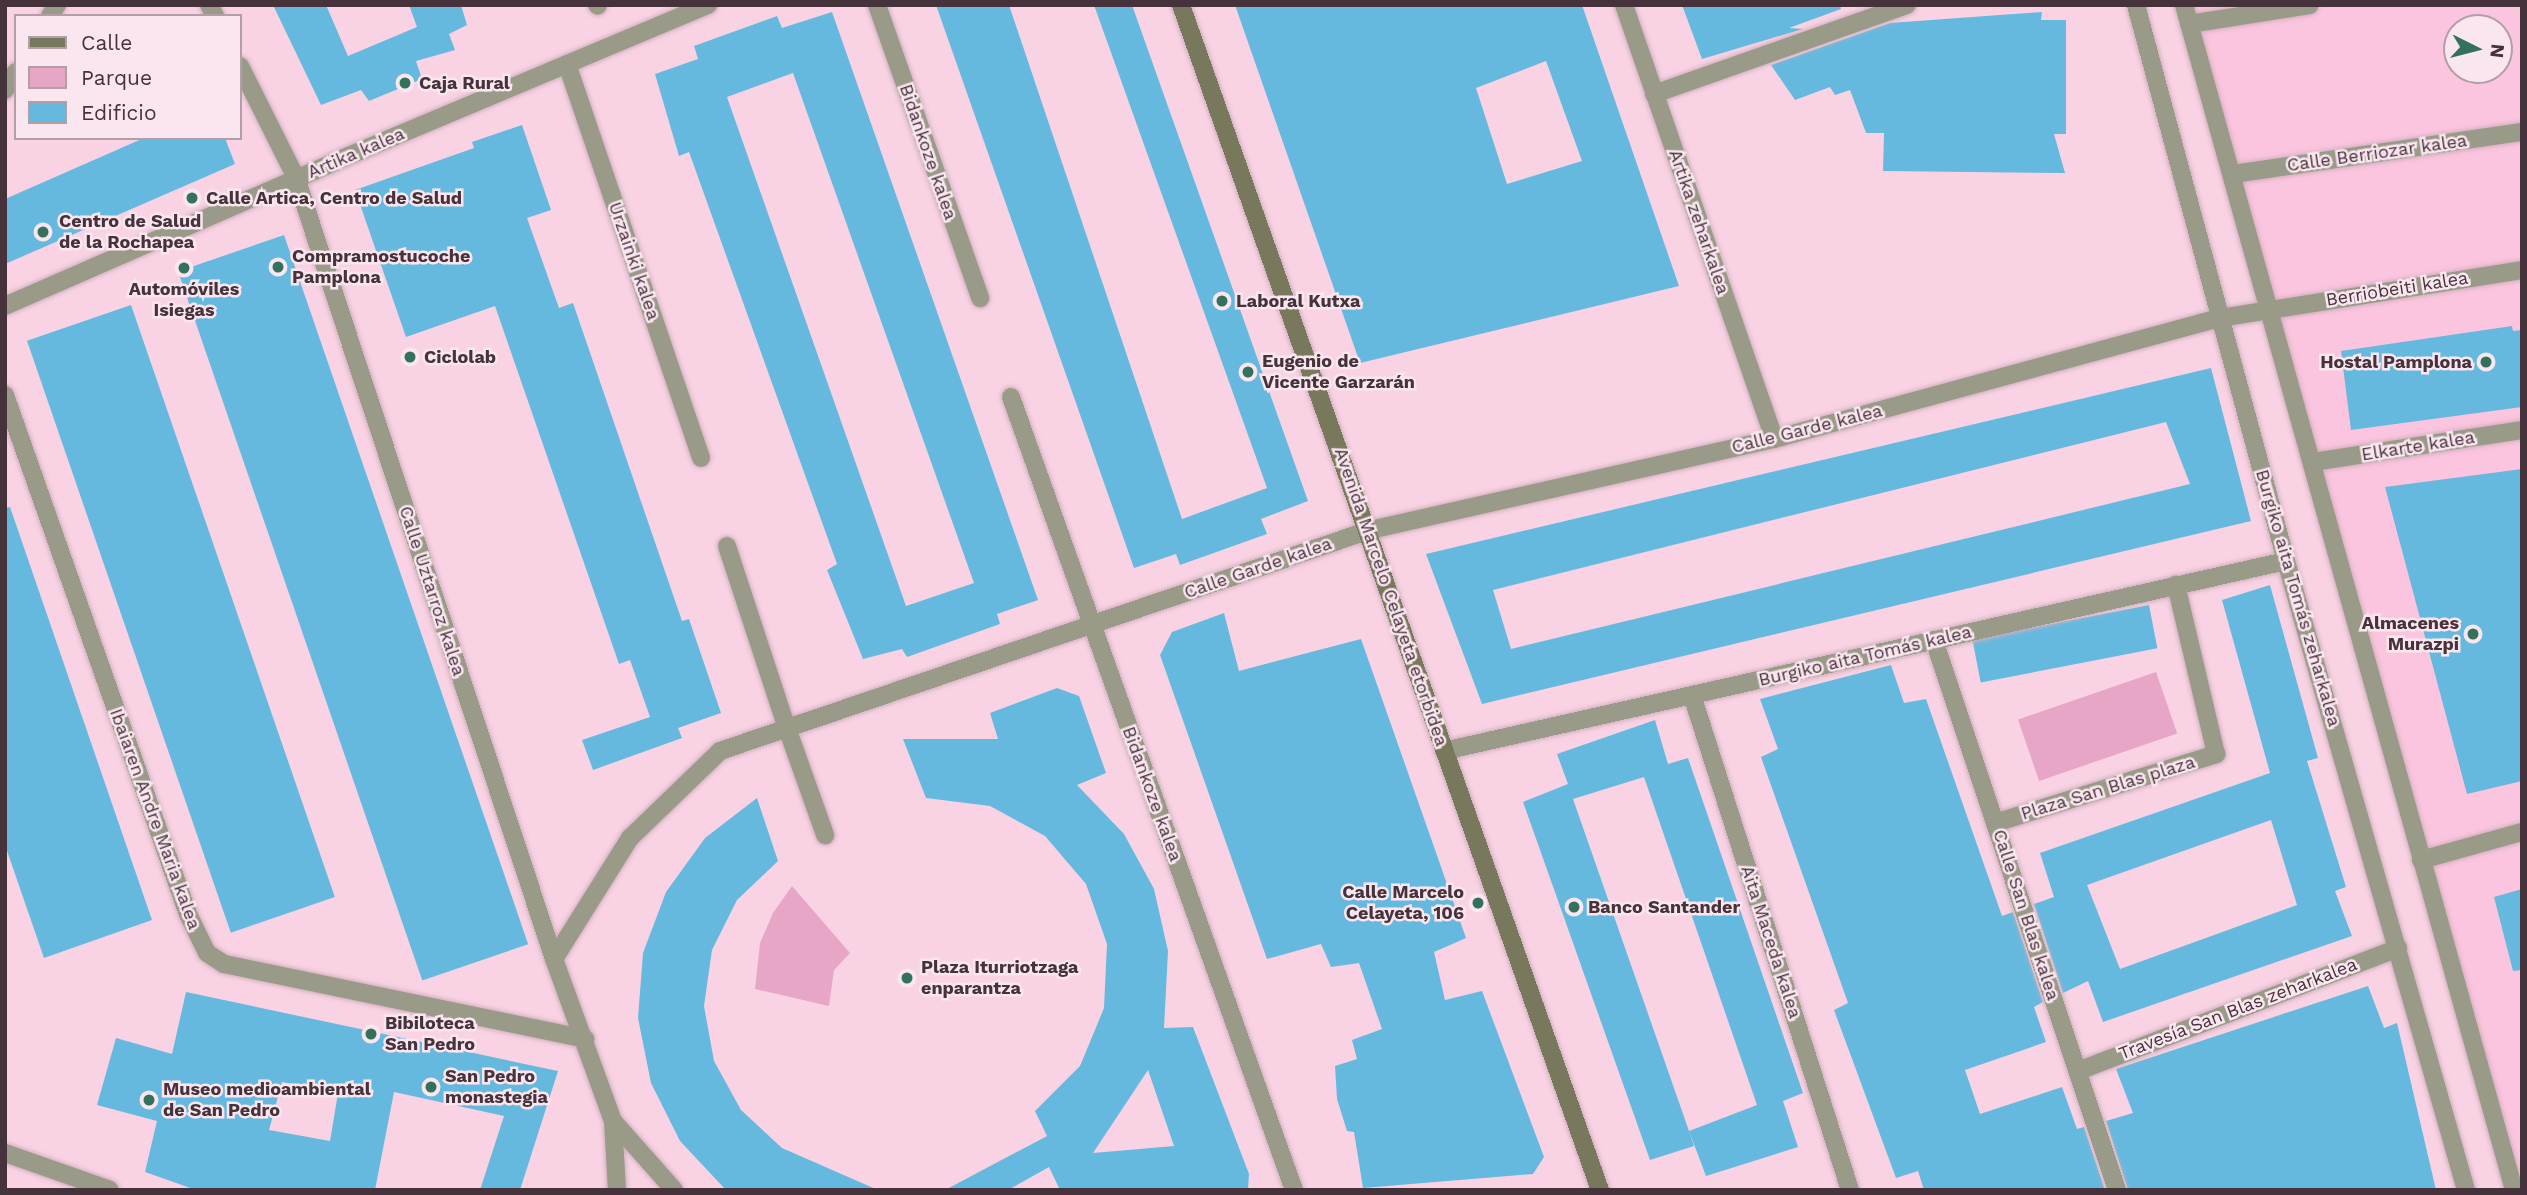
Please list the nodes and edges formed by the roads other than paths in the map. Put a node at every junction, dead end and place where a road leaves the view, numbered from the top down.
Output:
1 (708, 5) edge
2 (877, 5) edge
3 (1181, 5) edge
4 (1624, 5) edge
5 (1907, 5) edge
6 (2136, 5) edge
7 (2184, 5) edge
8 (2310, 5) edge
9 (2189, 24) junction
10 (567, 64) junction
11 (242, 70) edge
12 (1654, 94) junction
13 (2522, 132) edge
14 (2233, 174) junction
15 (296, 178) junction
16 (2522, 270) edge
17 (980, 298) dead end
18 (5, 306) edge
19 (2272, 308) junction
20 (2220, 318) junction
21 (5, 395) edge
22 (1011, 397) dead end
23 (2522, 430) edge
24 (1774, 439) junction
25 (701, 458) dead end
26 (2313, 462) junction
27 (1370, 530) junction
28 (727, 546) dead end
29 (2286, 561) junction
30 (2176, 585) junction
31 (1092, 625) junction
32 (1934, 640) junction
33 (1692, 695) junction
34 (787, 728) junction
35 (1444, 751) junction
36 (1995, 823) junction
37 (2522, 832) edge
38 (825, 835) dead end
39 (2421, 860) junction
40 (2398, 948) junction
41 (554, 959) junction
42 (585, 1039) junction
43 (2078, 1071) junction
44 (613, 1121) junction
45 (5, 1153) edge
46 (110, 1190) edge
47 (617, 1190) edge
48 (674, 1190) edge
49 (1294, 1190) edge
50 (1600, 1190) edge
51 (1850, 1190) edge
52 (2118, 1190) edge
53 (2466, 1190) edge
54 (2514, 1190) edge

1 - 10 street, Artika kalea
2 - 17 street, Bidankoze kalea
3 - 27 main road, Avenida Marcelo Celayeta etorbidea
4 - 12 street, Artika zeharkalea
5 - 12 street
6 - 20 street, Burgiko aita Tomás zeharkalea
7 - 9 street
8 - 9 street
9 - 14 street
10 - 15 street, Artika kalea
10 - 25 street, Urzainki kalea
11 - 15 street, Calle Uztarroz kalea
12 - 24 street, Artika zeharkalea
13 - 14 street, Calle Berriozar kalea
14 - 19 street
15 - 18 street, Artika kalea
15 - 41 street, Calle Uztarroz kalea
16 - 19 street, Berriobeiti kalea
19 - 20 street, Calle Garde kalea
19 - 26 street
20 - 24 street, Calle Garde kalea
20 - 29 street, Burgiko aita Tomás zeharkalea
21 - 42 street, Ibaiaren Andre Maria kalea
22 - 31 street, Bidankoze kalea
23 - 26 street, Elkarte kalea
24 - 27 street, Calle Garde kalea
26 - 39 street
27 - 31 street, Calle Garde kalea
27 - 35 main road, Avenida Marcelo Celayeta etorbidea
28 - 34 street
29 - 30 street, Burgiko aita Tomás kalea
29 - 40 street, Burgiko aita Tomás zeharkalea
30 - 32 street, Burgiko aita Tomás kalea
30 - 36 street, Plaza San Blas plaza
31 - 34 street, Calle Garde kalea
31 - 49 street, Bidankoze kalea
32 - 33 street, Burgiko aita Tomás kalea
32 - 36 street, Calle San Blas kalea
33 - 35 street, Burgiko aita Tomás kalea
33 - 51 street, Aita Maceda kalea
34 - 38 street
34 - 41 street, Calle Garde kalea
35 - 50 main road, Avenida Marcelo Celayeta etorbidea
36 - 43 street, Calle San Blas kalea
37 - 39 street
39 - 54 street
40 - 43 street, Travesía San Blas zeharkalea
40 - 53 street, Burgiko aita Tomás zeharkalea
41 - 42 street, Calle Uztarroz kalea
42 - 44 street, Calle Uztarroz kalea
43 - 52 street, Calle San Blas kalea
44 - 47 street, Calle Uztarroz kalea
44 - 48 street, Calle Uztarroz kalea
45 - 46 street

